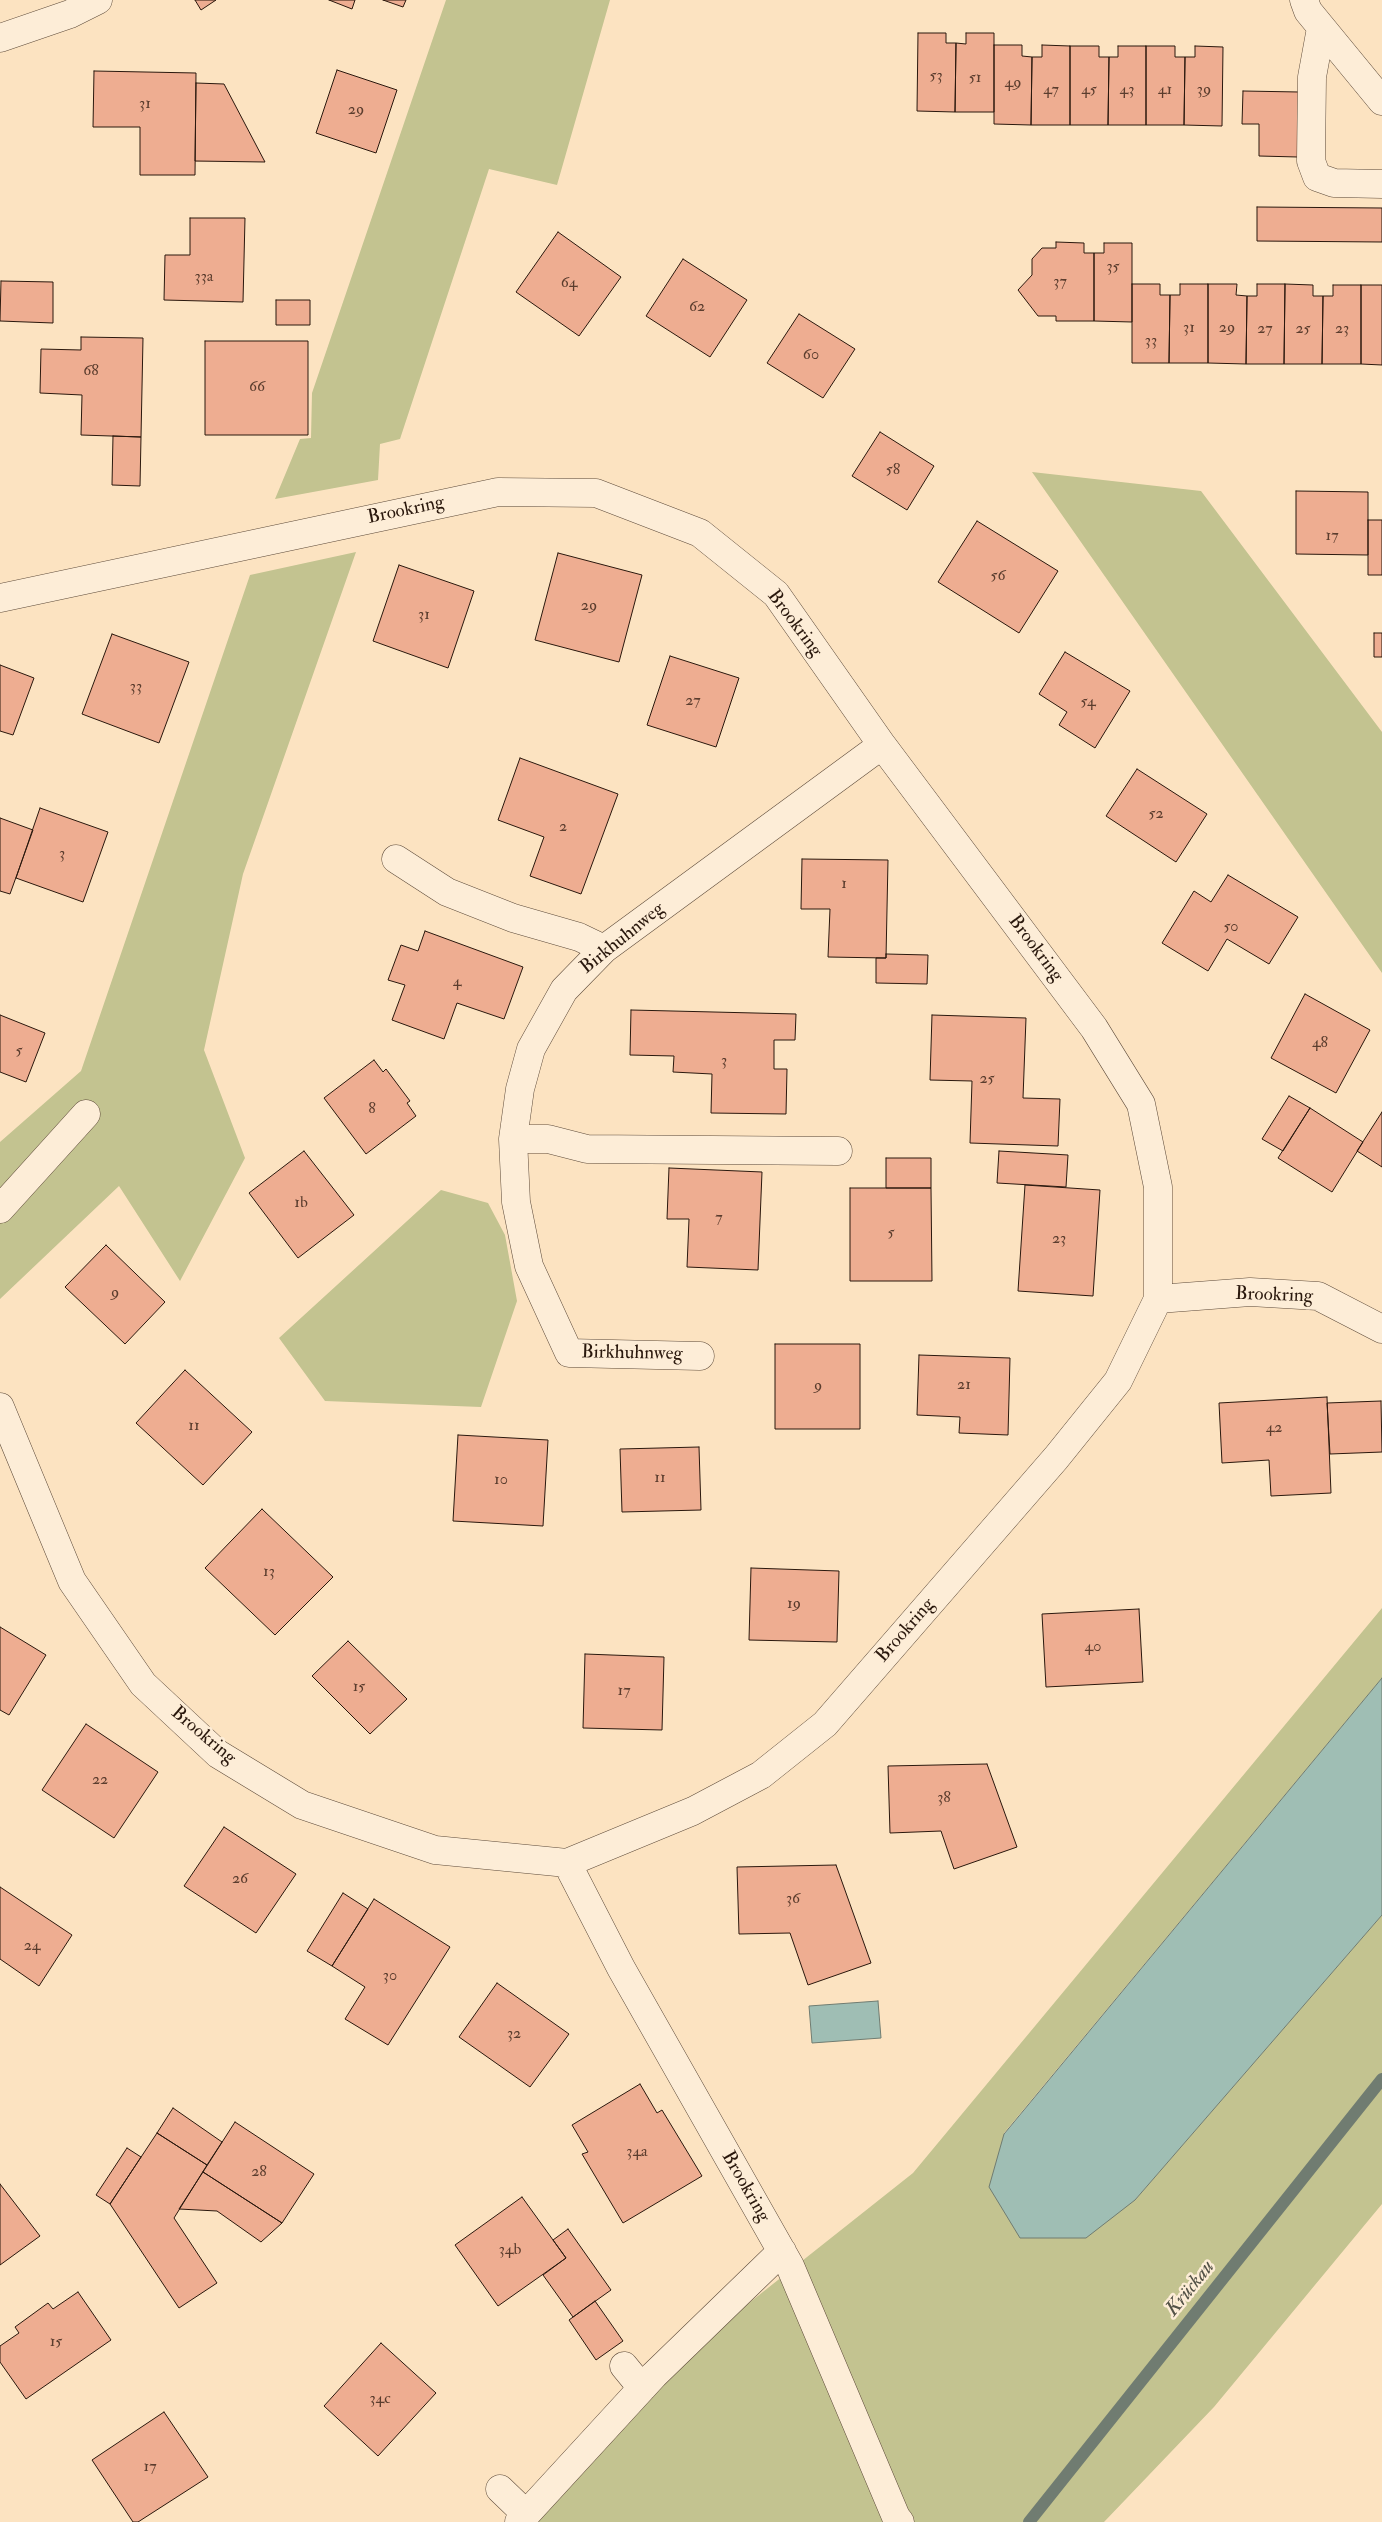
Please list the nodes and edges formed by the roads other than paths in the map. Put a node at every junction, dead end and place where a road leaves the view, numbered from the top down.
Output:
1 (98, 0) edge
2 (1304, 0) edge
3 (1321, 28) junction
4 (0, 38) edge
5 (1382, 101) edge
6 (1382, 184) edge
7 (0, 598) edge
8 (882, 745) junction
9 (396, 859) dead end
10 (604, 949) junction
11 (86, 1114) dead end
12 (513, 1139) junction
13 (838, 1151) dead end
14 (0, 1209) edge
15 (1158, 1299) junction
16 (1382, 1328) edge
17 (700, 1356) dead end
18 (0, 1407) edge
19 (567, 1863) junction
20 (782, 2251) junction
21 (624, 2366) dead end
22 (642, 2388) junction
23 (500, 2489) dead end
24 (523, 2518) edge
25 (900, 2522) edge

1 - 4 street
2 - 3 street
3 - 5 street
3 - 6 street
7 - 8 street, Brookring
8 - 10 street, Birkhuhnweg
8 - 15 street, Brookring
9 - 10 street
10 - 12 street, Birkhuhnweg
11 - 14 street
12 - 13 street
12 - 17 street, Birkhuhnweg
15 - 16 street, Brookring
15 - 19 street, Brookring
18 - 19 street, Brookring
19 - 20 street, Brookring
20 - 22 street
20 - 25 street, Brookring
21 - 22 street
22 - 24 street
23 - 24 street

